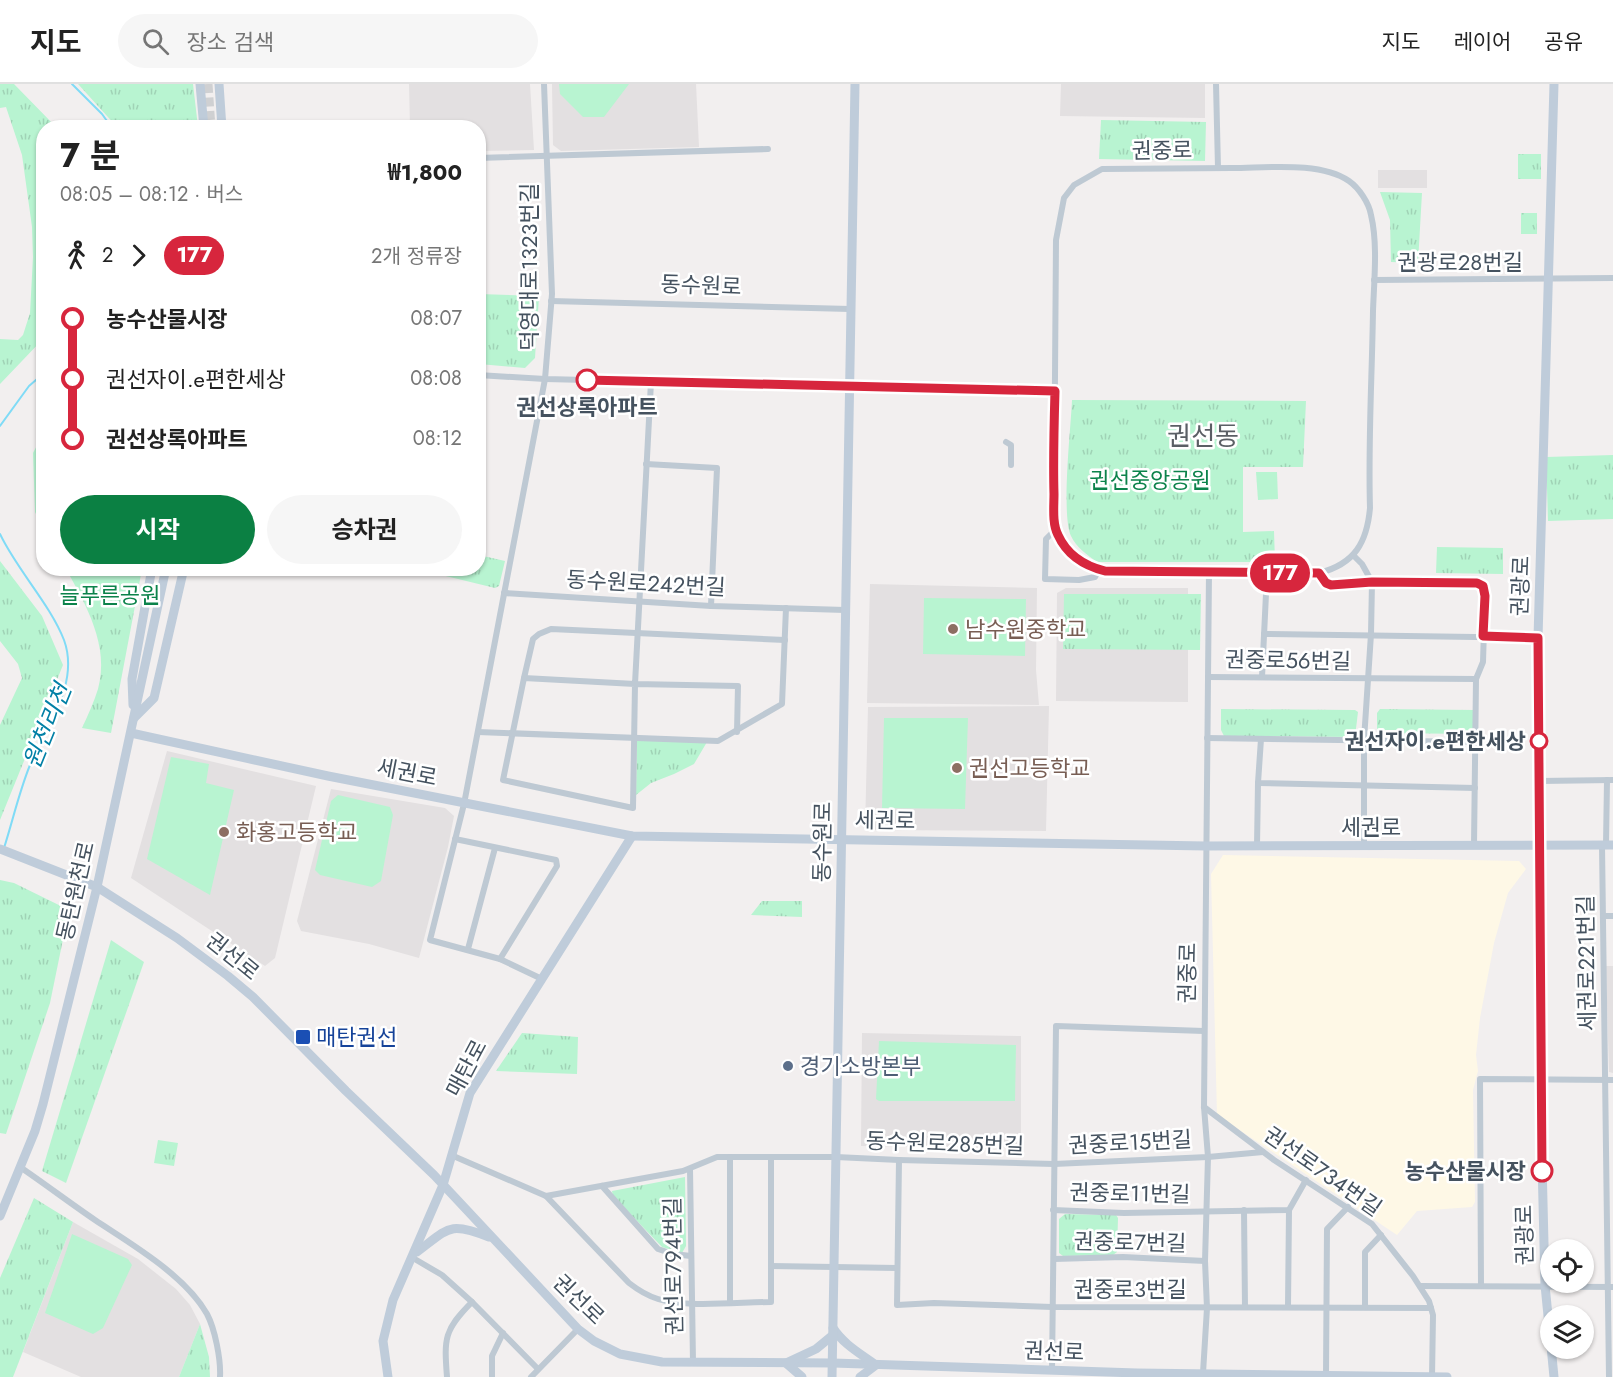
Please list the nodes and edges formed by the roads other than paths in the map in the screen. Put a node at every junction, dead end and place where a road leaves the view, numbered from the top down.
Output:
1 (200, 84) edge
2 (219, 84) edge
3 (544, 84) edge
4 (855, 84) edge
5 (1216, 84) edge
6 (1554, 84) edge
7 (203, 120) edge
8 (221, 120) edge
9 (768, 149) dead end
10 (547, 155) junction
11 (486, 158) edge
12 (1218, 168) junction
13 (1613, 278) edge
14 (1547, 279) junction
15 (1374, 280) junction
16 (551, 301) junction
17 (850, 309) junction
18 (486, 375) edge
19 (545, 379) junction
20 (651, 382) junction
21 (848, 387) junction
22 (1055, 391) junction
23 (1006, 442) dead end
24 (646, 464) junction
25 (1011, 465) dead end
26 (1056, 529) junction
27 (1353, 555) junction
28 (1099, 570) junction
29 (1209, 572) junction
30 (1267, 573) junction
31 (1319, 573) junction
32 (151, 576) edge
33 (164, 576) edge
34 (182, 576) edge
35 (1372, 582) junction
36 (504, 593) junction
37 (639, 602) junction
38 (711, 606) junction
39 (786, 608) junction
40 (845, 610) junction
41 (637, 633) junction
42 (1264, 634) junction
43 (1371, 634) junction
44 (1483, 636) junction
45 (1538, 638) junction
46 (785, 640) junction
47 (1208, 677) junction
48 (1262, 677) junction
49 (524, 678) junction
50 (1368, 679) junction
51 (1476, 679) junction
52 (634, 684) junction
53 (134, 718) junction
54 (478, 732) junction
55 (737, 732) junction
56 (131, 733) junction
57 (512, 734) junction
58 (634, 737) junction
59 (1207, 738) junction
60 (1261, 738) junction
61 (1364, 740) junction
62 (1475, 742) junction
63 (1610, 780) edge
64 (1540, 781) junction
65 (1258, 783) junction
66 (1364, 786) junction
67 (1475, 788) junction
68 (464, 804) junction
69 (632, 836) junction
70 (455, 839) junction
71 (842, 839) junction
72 (1607, 845) edge
73 (1206, 846) junction
74 (1257, 846) junction
75 (1364, 846) junction
76 (1474, 846) junction
77 (1540, 846) junction
78 (495, 848) junction
79 (0, 849) edge
80 (97, 887) junction
81 (1603, 895) junction
82 (1613, 895) edge
83 (1604, 916) junction
84 (1613, 916) edge
85 (468, 949) junction
86 (500, 959) junction
87 (1605, 963) junction
88 (1613, 963) edge
89 (542, 979) junction
90 (1204, 1031) junction
91 (1540, 1079) junction
92 (1610, 1080) edge
93 (1204, 1107) junction
94 (1263, 1152) junction
95 (451, 1155) junction
96 (730, 1157) junction
97 (771, 1157) junction
98 (836, 1157) junction
99 (1208, 1157) junction
100 (899, 1161) junction
101 (1054, 1164) junction
102 (20, 1167) junction
103 (690, 1169) junction
104 (1306, 1180) junction
105 (443, 1185) junction
106 (602, 1186) junction
107 (546, 1196) junction
108 (1348, 1207) junction
109 (1053, 1210) junction
110 (1244, 1210) junction
111 (1288, 1210) junction
112 (1206, 1213) junction
113 (0, 1216) edge
114 (1381, 1235) junction
115 (492, 1238) junction
116 (1544, 1239) edge
117 (414, 1256) junction
118 (691, 1256) junction
119 (1054, 1259) junction
120 (1205, 1261) junction
121 (771, 1266) junction
122 (834, 1266) junction
123 (897, 1268) junction
124 (1540, 1285) edge
125 (1419, 1286) junction
126 (1481, 1286) junction
127 (1594, 1286) edge
128 (1610, 1286) edge
129 (1546, 1293) edge
130 (472, 1302) junction
131 (730, 1302) junction
132 (692, 1303) junction
133 (1052, 1307) junction
134 (1245, 1307) junction
135 (1288, 1307) junction
136 (1326, 1307) junction
137 (1365, 1307) junction
138 (1206, 1308) junction
139 (1431, 1308) junction
140 (578, 1329) junction
141 (833, 1331) junction
142 (503, 1333) junction
143 (693, 1362) junction
144 (786, 1363) junction
145 (833, 1363) junction
146 (876, 1365) junction
147 (538, 1369) junction
148 (1052, 1370) junction
149 (1203, 1373) junction
150 (1138, 1375) edge
151 (1326, 1375) junction
152 (1341, 1376) edge
153 (220, 1377) edge
154 (388, 1377) edge
155 (447, 1377) edge
156 (492, 1377) edge
157 (531, 1377) edge
158 (802, 1377) edge
159 (832, 1377) edge
160 (860, 1377) edge
161 (1432, 1377) edge
162 (1447, 1377) edge
163 (1554, 1377) edge
164 (1609, 1377) edge

1 - 7 street
2 - 8 street
3 - 10 street, 덕영대로1323번길
4 - 17 street, 동수원로
5 - 12 street
6 - 14 street, 권광로
9 - 10 street, 덕영대로1323번길
10 - 11 street, 덕영대로1323번길
10 - 16 street, 덕영대로1323번길
12 - 15 street, 권중로
12 - 22 street, 권중로
13 - 14 street, 권광로28번길
14 - 15 street, 권광로28번길
14 - 45 street, 권광로
15 - 27 street, 권중로
16 - 17 street, 동수원로
16 - 19 street, 덕영대로1323번길
17 - 21 street, 동수원로
18 - 19 street
19 - 20 street
19 - 36 street, 덕영대로1323번길
20 - 21 street
20 - 24 street
21 - 22 street
21 - 40 street, 동수원로
22 - 26 street, 권중로
23 - 25 street
24 - 37 street
24 - 38 street
26 - 28 street, 권중로
26 - 28 street
27 - 31 street, 권중로
27 - 35 street
28 - 29 street, 권중로
29 - 30 street, 권중로
29 - 47 street, 권중로
30 - 31 street, 권중로
30 - 42 street
31 - 35 street, 권중로
32 - 53 street
33 - 53 street, 동탄원천로
34 - 53 street
35 - 43 street
35 - 44 street, 권중로
36 - 37 street, 동수원로242번길
36 - 54 street, 덕영대로1323번길
37 - 38 street, 동수원로242번길
37 - 41 street
38 - 39 street, 동수원로242번길
39 - 40 street, 동수원로242번길
39 - 46 street
40 - 71 street, 동수원로
41 - 46 street
41 - 49 street
41 - 52 street
42 - 43 street
42 - 48 street
43 - 44 street
43 - 50 street
44 - 45 street
44 - 51 street
45 - 64 street, 권광로
46 - 55 street
47 - 48 street, 권중로56번길
47 - 59 street, 권중로
48 - 50 street, 권중로56번길
49 - 52 street
49 - 57 street
50 - 51 street, 권중로56번길
50 - 61 street, 권중로56번길
51 - 62 street
52 - 55 street
52 - 58 street
53 - 56 street, 동탄원천로
54 - 57 street
54 - 68 street, 덕영대로1323번길
55 - 58 street
56 - 68 street, 세권로
56 - 80 street, 동탄원천로
57 - 58 street
57 - 58 street
59 - 60 street
59 - 73 street, 권중로
60 - 61 street
60 - 65 street
61 - 62 street
61 - 66 street, 권중로56번길
62 - 67 street
63 - 64 street
63 - 72 street, 세권로221번길
64 - 77 street, 권광로
65 - 66 street
65 - 74 street
66 - 67 street
66 - 75 street, 권중로56번길
67 - 76 street
68 - 69 street, 세권로
68 - 70 street, 덕영대로1323번길
69 - 71 street, 세권로
69 - 89 street, 매탄로
70 - 78 street
70 - 85 street, 덕영대로1323번길
71 - 73 street, 세권로
71 - 98 street, 동수원로
72 - 77 street, 세권로
72 - 81 street, 세권로221번길
73 - 74 street, 세권로
73 - 90 street, 권중로
74 - 75 street, 세권로
75 - 76 street, 세권로
76 - 77 street, 세권로
77 - 91 street, 권광로
78 - 85 street
78 - 86 street
79 - 80 street, 권선로
80 - 102 street, 동탄원천로
80 - 105 street, 권선로
81 - 82 street
81 - 83 street, 세권로221번길
83 - 84 street
83 - 87 street, 세권로221번길
85 - 86 street
86 - 89 street
87 - 88 street
87 - 92 street, 세권로221번길
89 - 95 street, 매탄로
90 - 93 street, 권중로
90 - 101 street
91 - 92 street
91 - 116 street, 권광로
91 - 126 street
92 - 128 street, 세권로221번길
93 - 94 street, 권선로734번길
93 - 99 street, 권중로
94 - 99 street, 권중로15번길
94 - 104 street, 권선로734번길
95 - 105 street, 매탄로
95 - 107 street
96 - 97 street, 동수원로285번길
96 - 103 street, 동수원로285번길
96 - 131 street
97 - 98 street, 동수원로285번길
97 - 121 street
98 - 100 street, 동수원로285번길
98 - 122 street, 동수원로
99 - 101 street, 권중로15번길
99 - 112 street, 권중로
100 - 101 street, 동수원로285번길
100 - 123 street
101 - 109 street
102 - 113 street, 동탄원천로
102 - 153 street
103 - 106 street, 동수원로285번길
103 - 118 street, 권선로794번길
104 - 108 street, 권선로734번길
104 - 111 street
105 - 115 street, 권선로
105 - 117 street, 매탄로
106 - 107 street, 동수원로285번길
106 - 118 street
107 - 132 street
108 - 114 street, 권선로734번길
108 - 136 street
109 - 112 street, 권중로11번길
109 - 119 street
110 - 111 street, 권중로11번길
110 - 112 street, 권중로11번길
110 - 134 street
111 - 135 street
112 - 120 street, 권중로
114 - 125 street, 권선로734번길
114 - 137 street
115 - 117 street
115 - 140 street, 권선로
117 - 130 street
117 - 154 street, 매탄로
118 - 132 street, 권선로794번길
119 - 120 street, 권중로7번길
119 - 133 street
120 - 138 street, 권중로
121 - 122 street
121 - 131 street
122 - 123 street
122 - 141 street, 동수원로
123 - 133 street, 권중로3번길
124 - 126 street
125 - 126 street
125 - 139 street, 권선로734번길
127 - 128 street
128 - 164 street, 세권로221번길
129 - 163 street, 권광로
130 - 142 street
130 - 155 street
131 - 132 street
132 - 143 street, 권선로794번길
133 - 138 street, 권중로3번길
133 - 148 street
134 - 135 street, 권중로3번길
134 - 138 street, 권중로3번길
135 - 136 street, 권중로3번길
136 - 137 street, 권중로3번길
136 - 151 street
137 - 139 street, 권중로3번길
138 - 149 street, 권중로
139 - 161 street, 권선로734번길
140 - 143 street, 권선로
140 - 147 street
141 - 144 street
141 - 145 street, 동수원로
141 - 146 street
142 - 147 street
142 - 156 street
143 - 144 street, 권선로
144 - 145 street, 권선로
144 - 158 street
145 - 146 street, 권선로
145 - 159 street, 동수원로
146 - 148 street, 권선로
146 - 160 street
147 - 157 street
148 - 150 street, 권선로
149 - 150 street, 권선로
149 - 151 street, 권선로
151 - 152 street, 권선로
152 - 161 street, 권선로
161 - 162 street, 권선로

